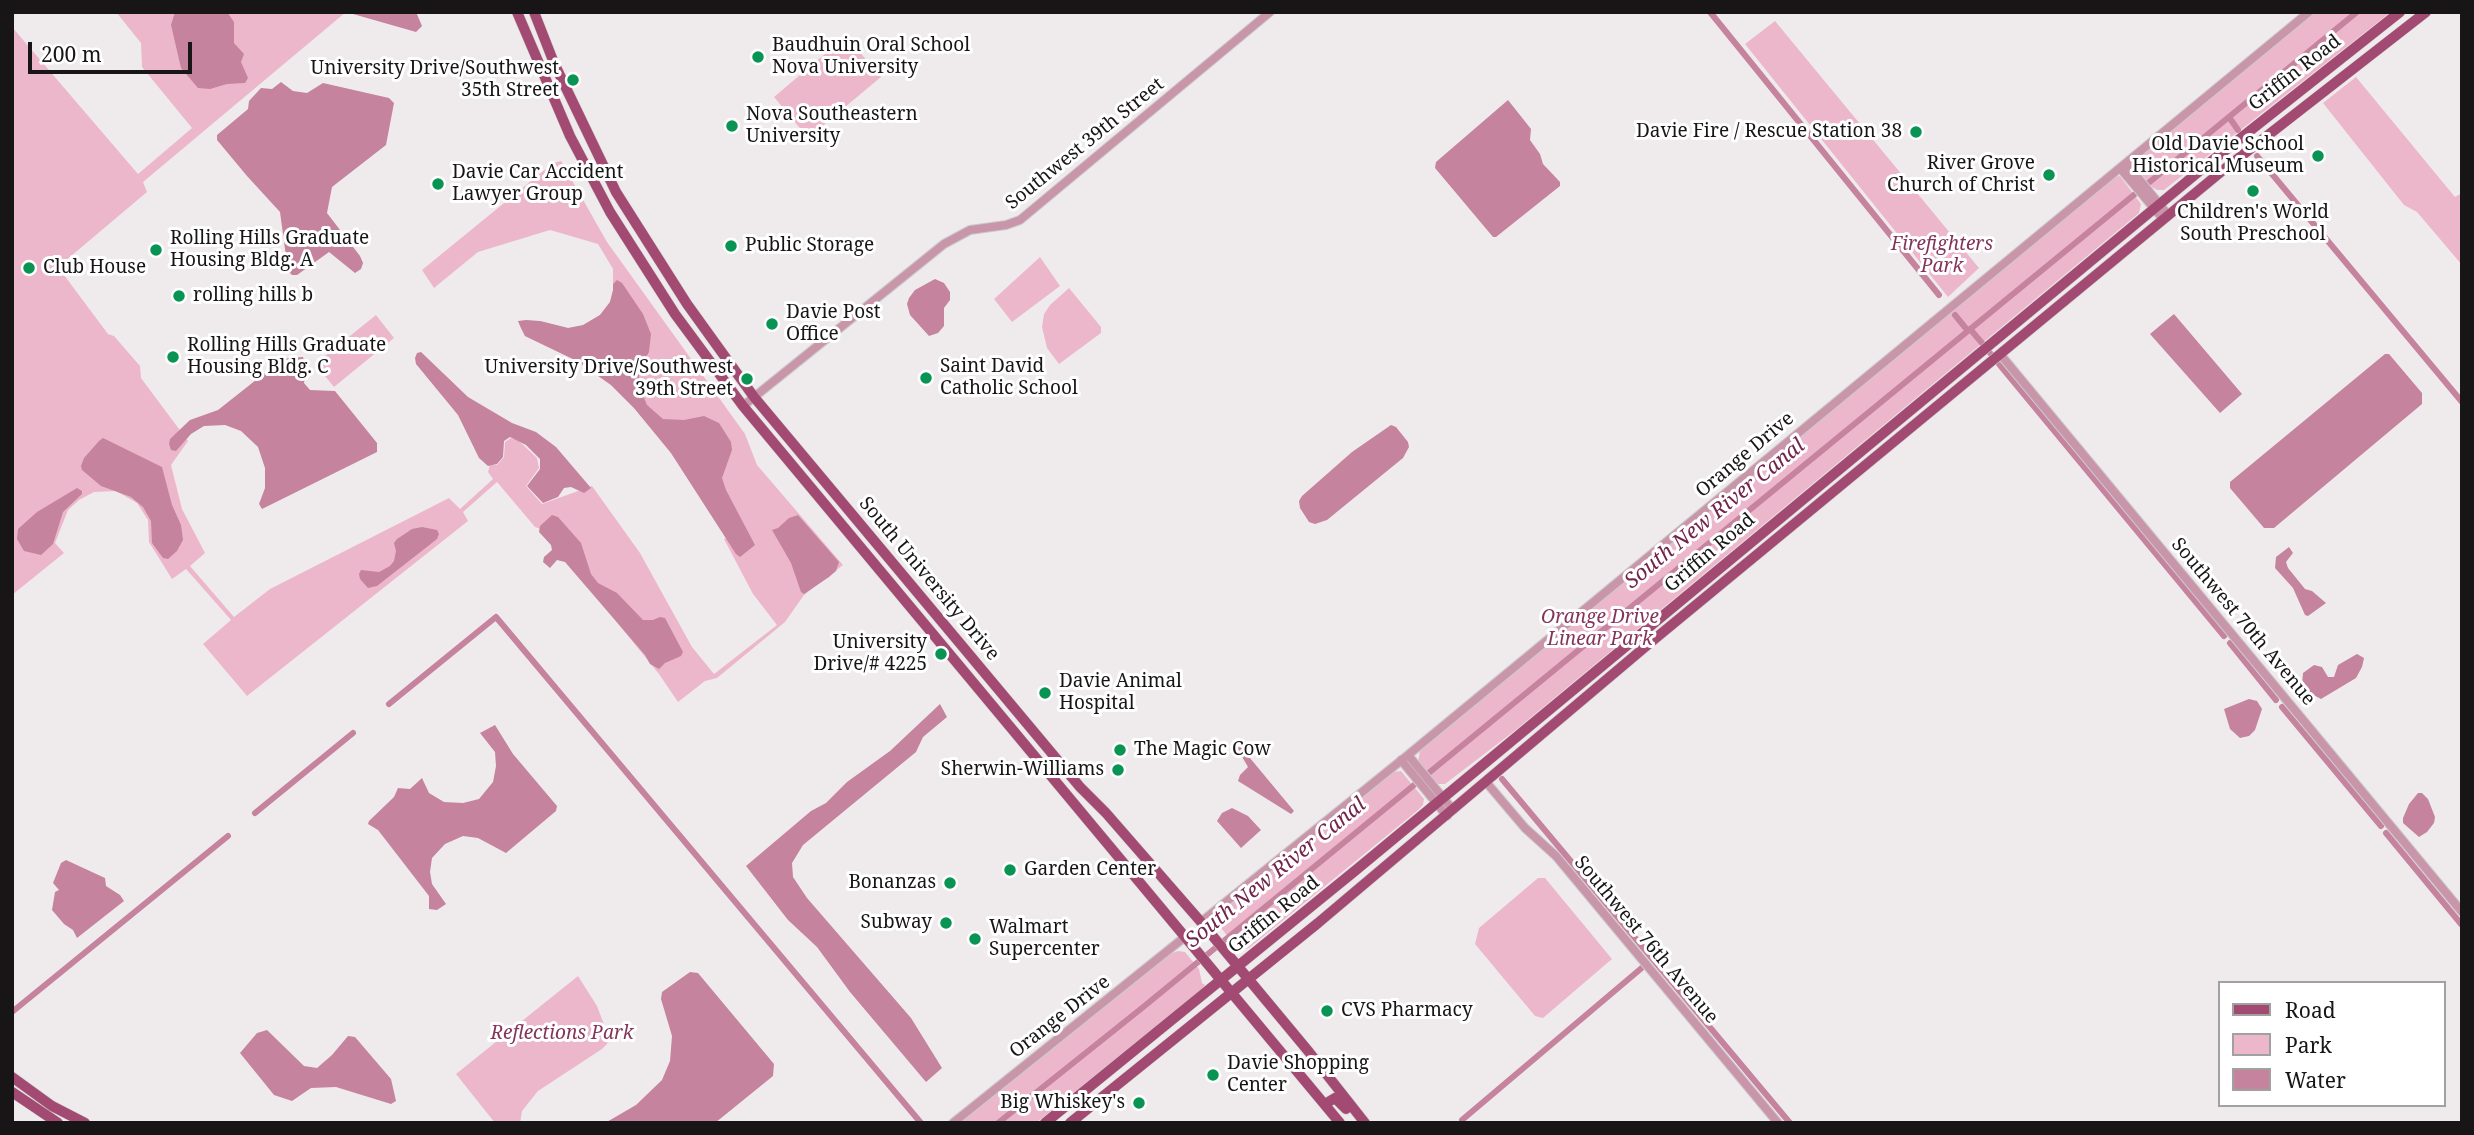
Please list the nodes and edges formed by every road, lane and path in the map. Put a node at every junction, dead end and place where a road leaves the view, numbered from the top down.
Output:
1 (517, 12) edge
2 (534, 12) edge
3 (1270, 12) edge
4 (2309, 12) edge
5 (2400, 12) edge
6 (2426, 12) edge
7 (2345, 57) junction
8 (2337, 82) junction
9 (2281, 107) junction
10 (2278, 127) junction
11 (2123, 165) junction
12 (2154, 202) junction
13 (610, 212) junction
14 (2166, 217) junction
15 (664, 269) junction
16 (2009, 328) junction
17 (1985, 348) junction
18 (2000, 354) junction
19 (1984, 367) junction
20 (754, 397) junction
21 (743, 406) junction
22 (878, 545) junction
23 (867, 555) junction
24 (961, 645) junction
25 (949, 654) junction
26 (1590, 675) junction
27 (1572, 690) junction
28 (1586, 696) junction
29 (1572, 708) junction
30 (1404, 758) junction
31 (1486, 782) junction
32 (1440, 800) junction
33 (1450, 813) junction
34 (2462, 912) edge
35 (1201, 922) junction
36 (1186, 936) junction
37 (1238, 967) junction
38 (1248, 979) junction
39 (1223, 980) junction
40 (1233, 992) junction
41 (12, 1077) edge
42 (14, 1093) edge
43 (1325, 1104) junction
44 (58, 1123) edge
45 (85, 1123) edge
46 (953, 1123) edge
47 (1045, 1123) edge
48 (1070, 1123) edge
49 (1340, 1123) edge
50 (1357, 1123) edge
51 (1364, 1123) edge
52 (1778, 1123) edge

1 - 13 main road, South University Drive
2 - 15 main road, South University Drive
3 - 20 street, Southwest 39th Street
4 - 11 street, Orange Drive
5 - 7 main road, Griffin Road
6 - 8 main road, Griffin Road
7 - 8 main road
7 - 9 main road, Griffin Road
8 - 10 main road, Griffin Road
9 - 10 main road
9 - 12 main road, Griffin Road
10 - 14 main road, Griffin Road
11 - 12 street
11 - 30 street, Orange Drive
12 - 14 street
12 - 16 main road, Griffin Road
13 - 15 main road
13 - 21 main road, South University Drive
14 - 18 main road, Griffin Road
15 - 20 main road, South University Drive
16 - 17 main road, Griffin Road
16 - 18 main road
17 - 19 main road
17 - 26 main road, Griffin Road
18 - 19 main road, Griffin Road
18 - 34 street, Southwest 70th Avenue
19 - 28 main road, Griffin Road
20 - 21 street, Southwest 39th Street
20 - 22 main road, South University Drive
21 - 23 main road, South University Drive
22 - 23 main road
22 - 24 main road, South University Drive
23 - 25 main road, South University Drive
24 - 25 main road
24 - 35 main road, South University Drive
25 - 36 main road, South University Drive
26 - 27 main road, Griffin Road
26 - 28 main road
27 - 29 main road
27 - 32 main road, Griffin Road
28 - 29 main road, Griffin Road
29 - 31 main road, Griffin Road
30 - 32 street
30 - 35 street, Orange Drive
31 - 33 main road, Griffin Road
31 - 52 street, Southwest 76th Avenue
32 - 33 street
32 - 37 main road, Griffin Road
33 - 38 main road, Griffin Road
35 - 37 main road, South University Drive
36 - 39 main road, South University Drive
36 - 46 street, Orange Drive
37 - 38 main road, South University Drive
37 - 39 main road, Griffin Road
38 - 40 main road, Griffin Road
38 - 51 main road, South University Drive
39 - 40 main road, South University Drive
39 - 47 main road, Griffin Road
40 - 43 main road, South University Drive
40 - 48 main road, Griffin Road
41 - 45 main road
42 - 44 main road
43 - 49 main road, South University Drive
43 - 50 main road

